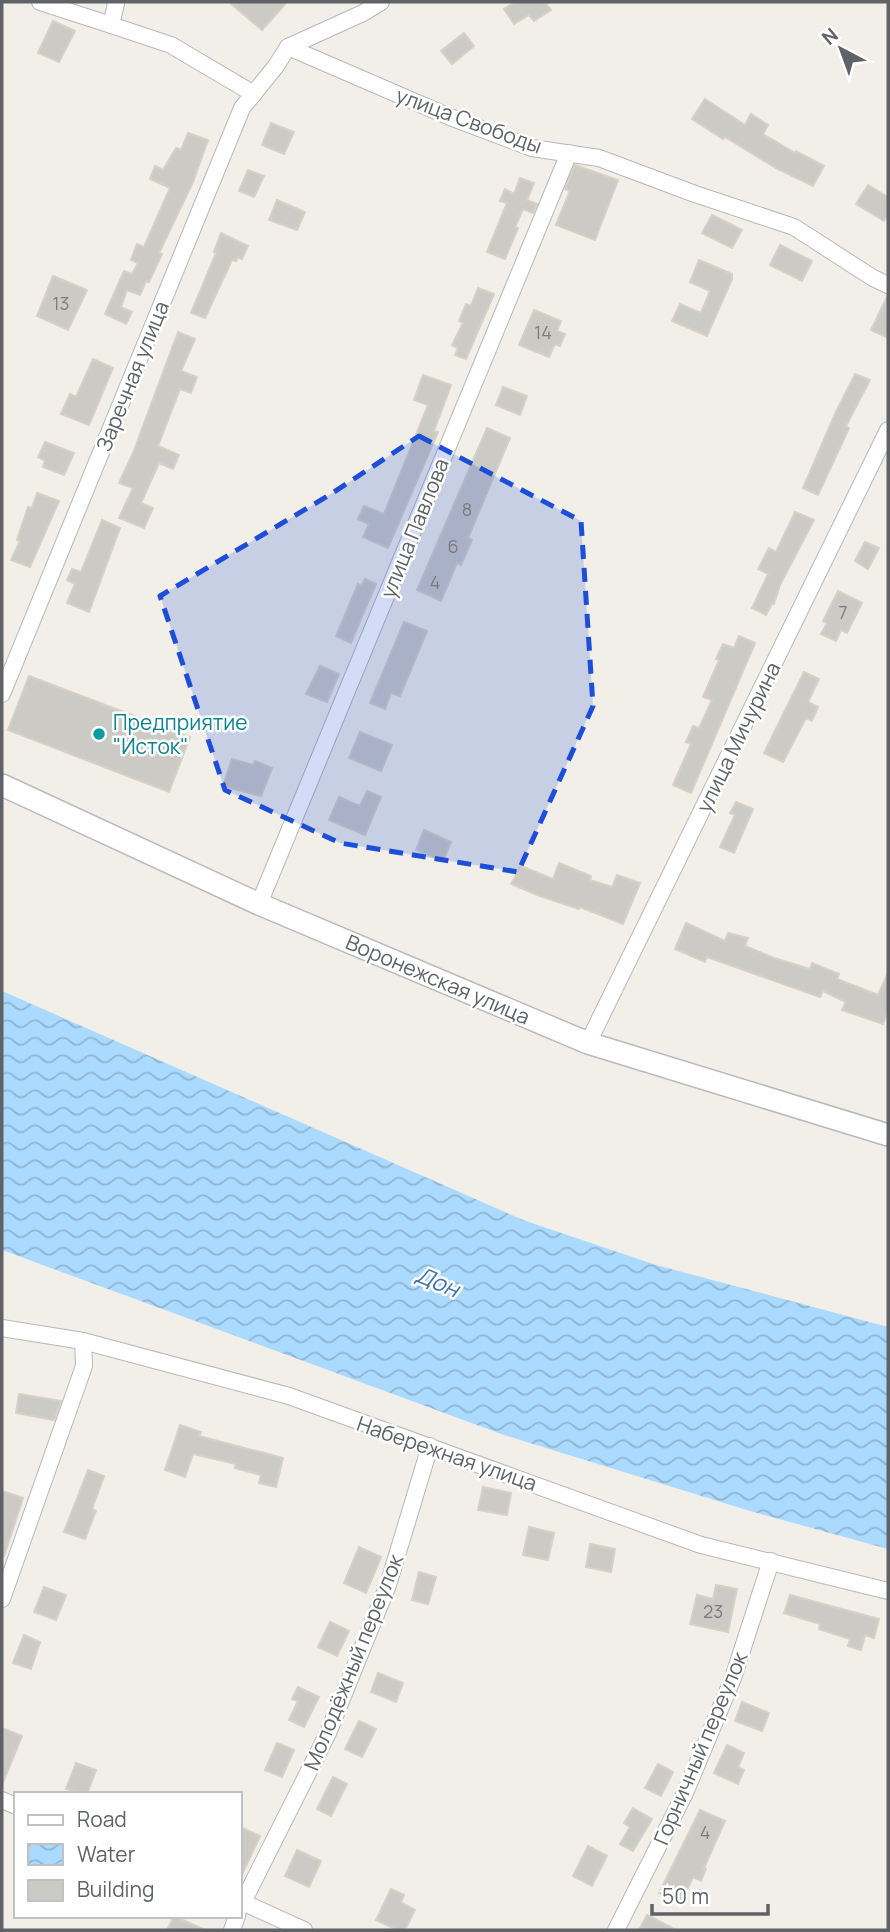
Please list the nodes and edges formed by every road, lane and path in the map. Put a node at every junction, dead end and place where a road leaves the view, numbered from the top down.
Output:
1 (40, 2) edge
2 (115, 2) edge
3 (381, 2) edge
4 (111, 25) junction
5 (288, 47) junction
6 (254, 94) junction
7 (569, 153) junction
8 (888, 285) edge
9 (888, 430) edge
10 (2, 694) edge
11 (2, 785) edge
12 (259, 904) junction
13 (588, 1043) junction
14 (888, 1135) edge
15 (2, 1328) edge
16 (83, 1341) junction
17 (430, 1446) junction
18 (771, 1561) junction
19 (888, 1591) edge
20 (2, 1599) edge
21 (242, 1903) edge
22 (242, 1908) edge
23 (304, 1930) edge
24 (616, 1930) edge

1 - 4 street
2 - 4 street
3 - 5 street
4 - 6 street
5 - 6 street, Заречная улица
5 - 7 street, улица Свободы
6 - 10 street, Заречная улица
7 - 8 street, улица Свободы
7 - 12 street, улица Павлова
9 - 13 street, улица Мичурина
11 - 12 street, Воронежская улица
12 - 13 street, Воронежская улица
13 - 14 street, Воронежская улица
15 - 16 street, Набережная улица
16 - 17 street, Набережная улица
16 - 20 street
17 - 18 street, Набережная улица
17 - 21 street, Молодёжный переулок
18 - 19 street, Набережная улица
18 - 24 street, Горничный переулок
22 - 23 street

